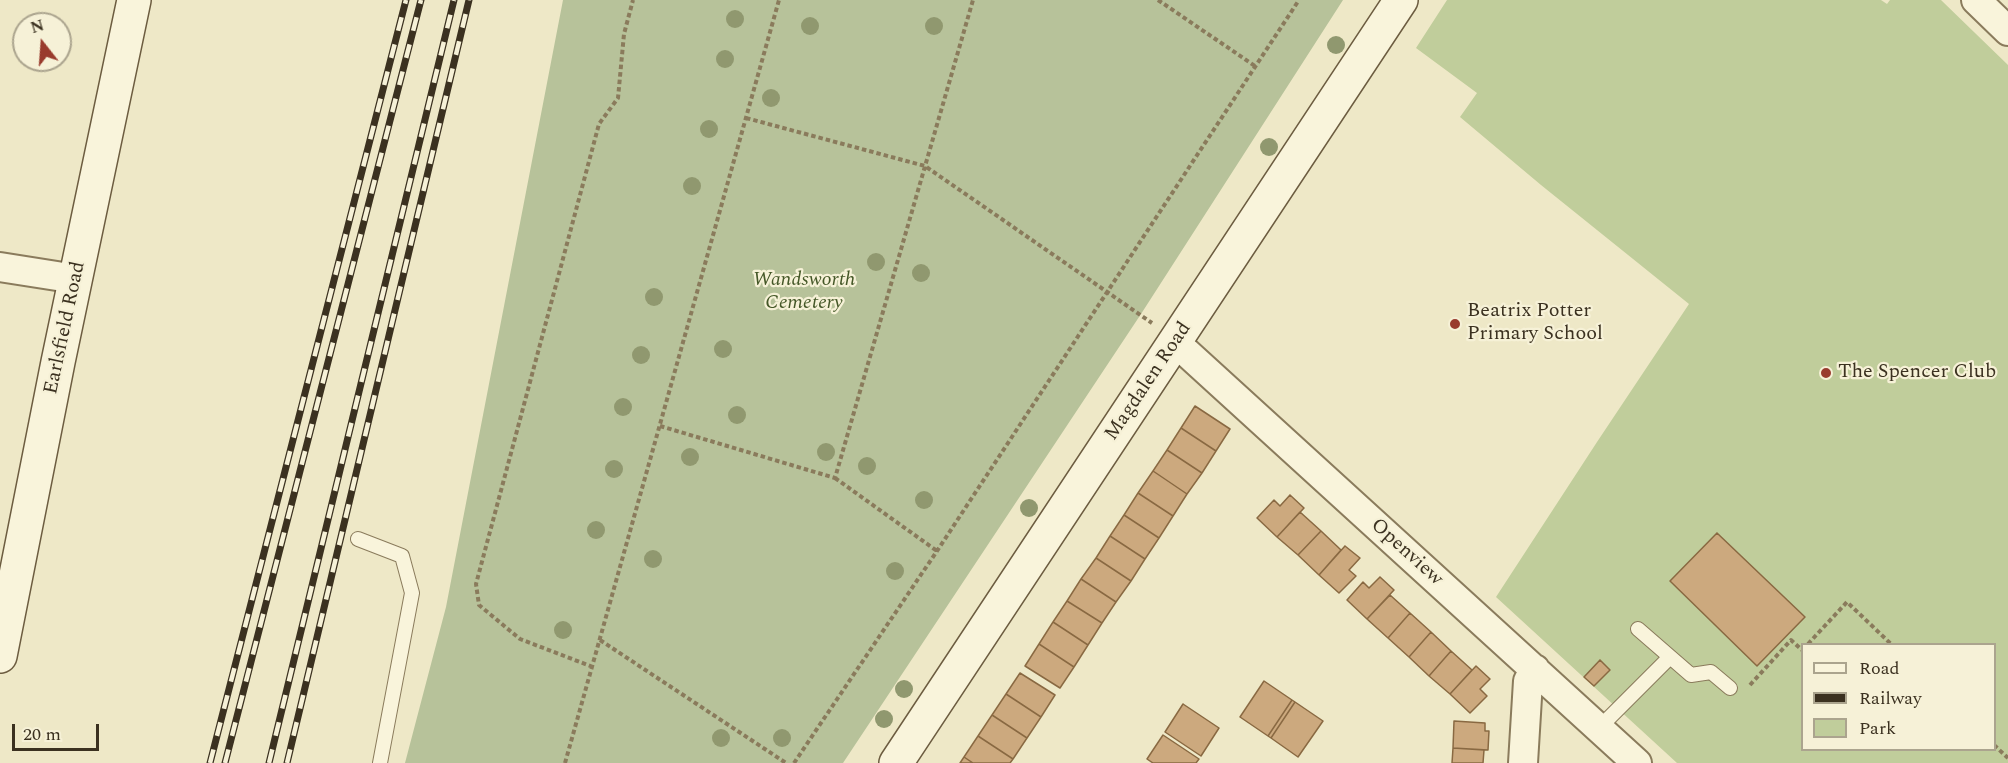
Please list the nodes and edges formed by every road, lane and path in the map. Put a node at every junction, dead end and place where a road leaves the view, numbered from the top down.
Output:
1 (134, 0) edge
2 (633, 0) edge
3 (779, 0) edge
4 (973, 0) edge
5 (1158, 0) edge
6 (1299, 0) edge
7 (1401, 0) edge
8 (1976, 0) edge
9 (2008, 31) edge
10 (1255, 66) junction
11 (746, 118) junction
12 (925, 166) junction
13 (0, 267) edge
14 (76, 279) junction
15 (1106, 291) junction
16 (1175, 342) junction
17 (660, 426) junction
18 (835, 478) junction
19 (358, 539) dead end
20 (937, 550) junction
21 (1638, 629) dead end
22 (600, 640) junction
23 (1810, 643) edge
24 (1889, 643) edge
25 (1801, 648) edge
26 (0, 656) edge
27 (1669, 658) junction
28 (593, 667) junction
29 (1535, 669) junction
30 (1730, 688) joint
31 (1599, 728) junction
32 (1996, 745) edge
33 (2008, 758) edge
34 (380, 763) edge
35 (564, 763) edge
36 (786, 763) edge
37 (794, 763) edge
38 (896, 763) edge
39 (1522, 763) edge
40 (1637, 763) edge

1 - 14 street, Earlsfield Road
2 - 28 path
3 - 11 path
4 - 12 path
5 - 10 path
6 - 10 path
7 - 16 street, Magdalen Road
8 - 9 street
10 - 15 path
11 - 12 path
11 - 17 path
12 - 15 path
12 - 18 path
13 - 14 street
14 - 26 street, Earlsfield Road
15 - 16 path
15 - 20 path
16 - 29 street, Openview
16 - 38 street, Magdalen Road
17 - 18 path
17 - 22 path
18 - 20 path
19 - 34 lane
20 - 37 path
21 - 27 lane
22 - 28 path
22 - 36 path
23 - 24 path
25 - 30 path
27 - 30 lane
27 - 31 lane
28 - 35 path
29 - 31 street, Openview
29 - 39 street
31 - 40 street, Openview
32 - 33 path

